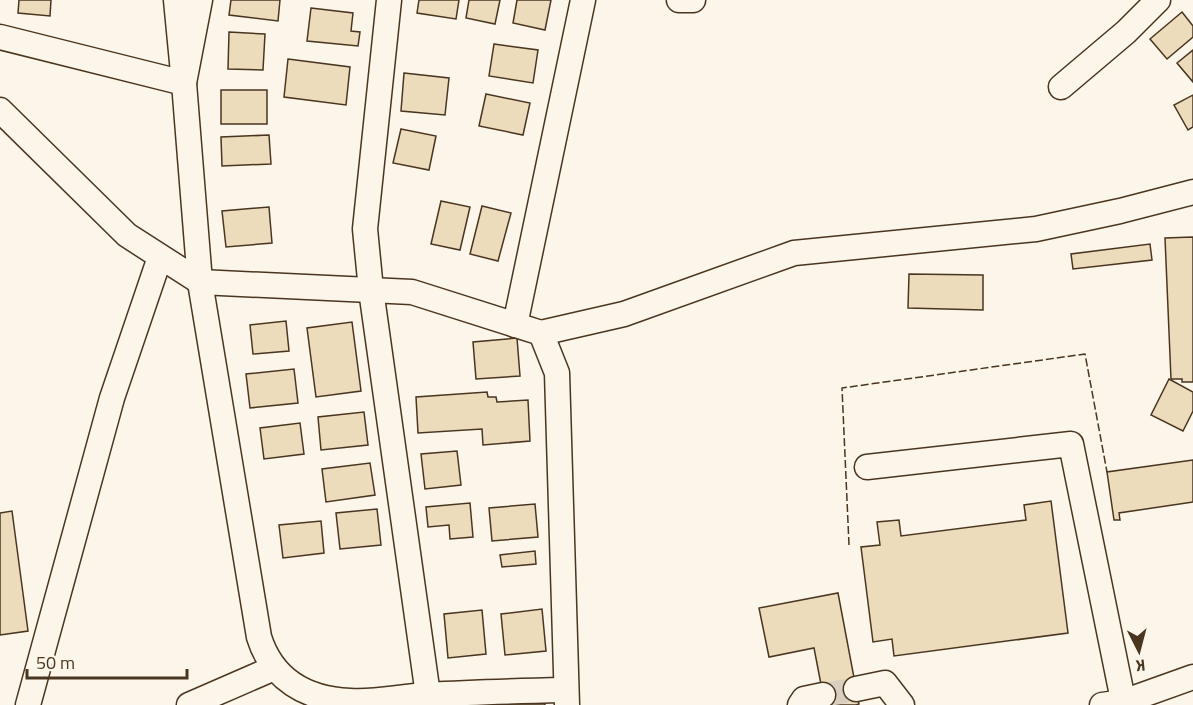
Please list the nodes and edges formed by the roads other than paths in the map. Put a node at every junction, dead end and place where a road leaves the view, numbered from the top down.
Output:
1 (176, 0) edge
2 (200, 0) edge
3 (389, 0) edge
4 (583, 0) edge
5 (680, 0) edge
6 (693, 0) edge
7 (1158, 0) edge
8 (0, 37) edge
9 (184, 83) junction
10 (1062, 87) dead end
11 (0, 111) edge
12 (1193, 192) edge
13 (160, 257) junction
14 (200, 282) junction
15 (371, 290) junction
16 (515, 325) junction
17 (541, 333) junction
18 (867, 467) dead end
19 (274, 668) junction
20 (1193, 677) edge
21 (856, 689) tunnel mouth
22 (428, 695) junction
23 (823, 695) tunnel mouth
24 (566, 697) edge
25 (1116, 704) edge
26 (28, 705) edge
27 (189, 705) edge
28 (800, 705) edge
29 (902, 705) edge

1 - 9 street
2 - 9 street
3 - 15 street
4 - 16 street
5 - 6 street
7 - 10 street
8 - 9 street
9 - 14 street
11 - 13 street
12 - 17 street
13 - 14 street
13 - 26 street
14 - 15 street
14 - 19 street
15 - 16 street
15 - 22 street
16 - 17 street
17 - 24 street
18 - 25 street
19 - 22 street
19 - 27 street
20 - 25 street
21 - 29 street
22 - 24 street
23 - 28 street

